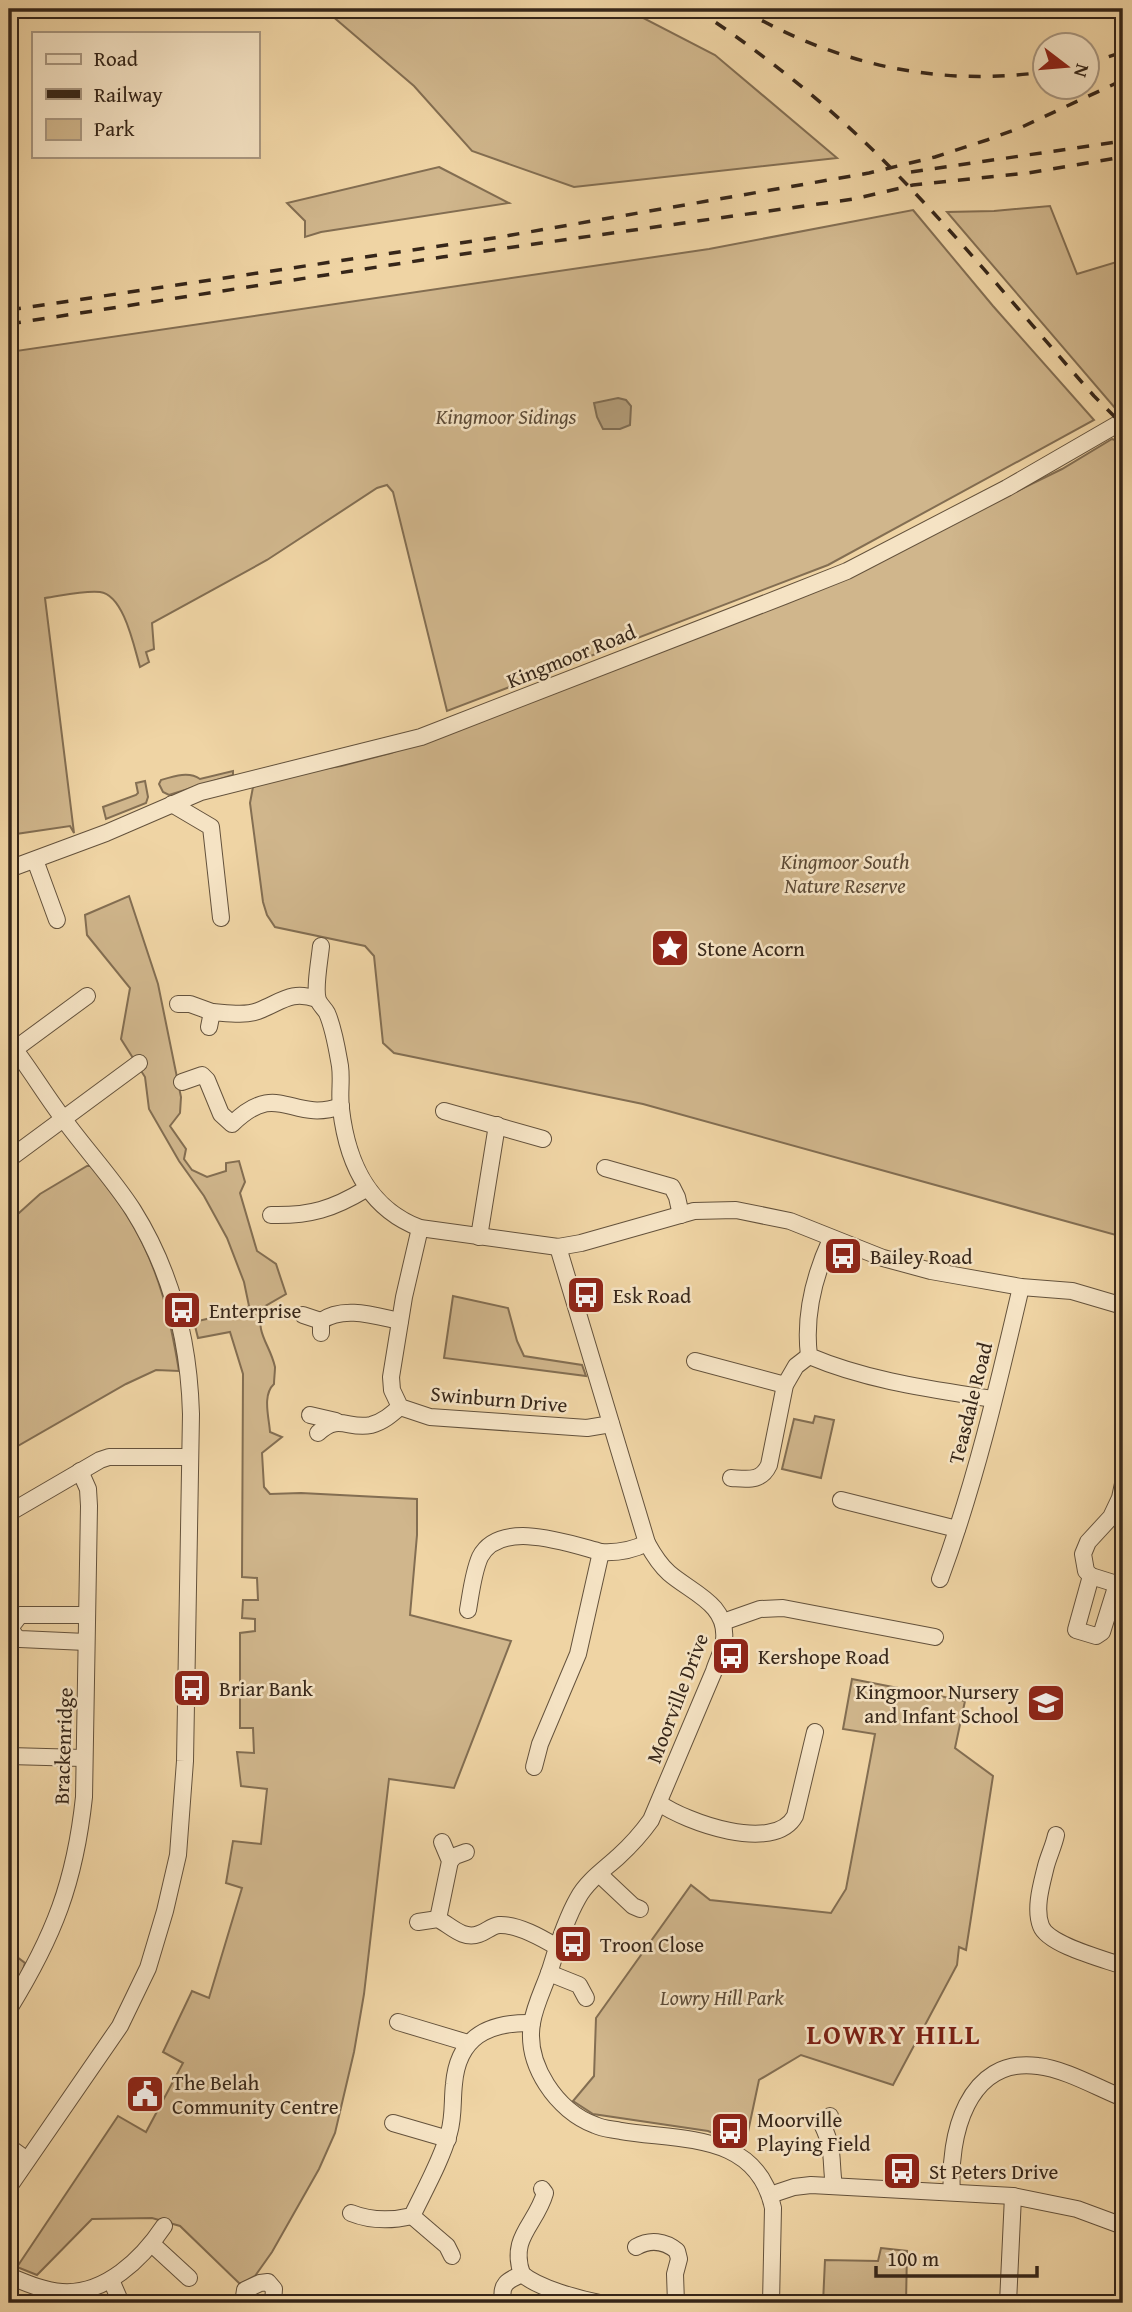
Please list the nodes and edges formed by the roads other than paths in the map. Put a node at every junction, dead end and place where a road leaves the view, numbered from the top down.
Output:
1 (1123, 421) edge
2 (172, 804) junction
3 (35, 860) junction
4 (9, 869) edge
5 (221, 918) dead end
6 (57, 920) dead end
7 (321, 946) dead end
8 (87, 996) dead end
9 (317, 999) junction
10 (178, 1004) dead end
11 (12, 1045) edge
12 (139, 1063) dead end
13 (183, 1082) dead end
14 (341, 1106) junction
15 (444, 1111) dead end
16 (64, 1120) junction
17 (497, 1125) junction
18 (543, 1139) dead end
19 (9, 1159) edge
20 (606, 1168) dead end
21 (366, 1189) junction
22 (681, 1215) junction
23 (282, 1221) dead end
24 (420, 1228) junction
25 (479, 1237) junction
26 (831, 1238) junction
27 (558, 1247) junction
28 (1021, 1287) junction
29 (1123, 1306) edge
30 (303, 1315) dead end
31 (400, 1321) junction
32 (809, 1356) junction
33 (695, 1361) dead end
34 (785, 1385) junction
35 (993, 1398) junction
36 (400, 1407) junction
37 (310, 1415) dead end
38 (336, 1421) junction
39 (611, 1424) junction
40 (318, 1433) dead end
41 (189, 1457) junction
42 (80, 1471) junction
43 (731, 1478) dead end
44 (1123, 1484) edge
45 (841, 1500) dead end
46 (9, 1513) edge
47 (957, 1529) junction
48 (648, 1543) junction
49 (601, 1552) junction
50 (1091, 1576) junction
51 (940, 1579) dead end
52 (1120, 1585) edge
53 (468, 1610) dead end
54 (86, 1615) junction
55 (723, 1622) junction
56 (935, 1637) dead end
57 (86, 1642) junction
58 (815, 1732) dead end
59 (9, 1756) edge
60 (83, 1758) junction
61 (534, 1767) dead end
62 (659, 1804) junction
63 (1056, 1835) dead end
64 (442, 1842) dead end
65 (466, 1852) dead end
66 (450, 1861) junction
67 (599, 1874) junction
68 (640, 1909) dead end
69 (438, 1919) junction
70 (418, 1922) dead end
71 (557, 1947) junction
72 (1123, 1966) edge
73 (549, 1973) junction
74 (586, 1998) dead end
75 (9, 2009) edge
76 (398, 2022) dead end
77 (532, 2023) junction
78 (468, 2043) junction
79 (1123, 2098) edge
80 (822, 2121) dead end
81 (393, 2123) dead end
82 (448, 2139) junction
83 (9, 2147) edge
84 (27, 2160) junction
85 (834, 2186) junction
86 (9, 2187) edge
87 (542, 2189) dead end
88 (952, 2192) junction
89 (770, 2195) junction
90 (1013, 2196) junction
91 (351, 2213) dead end
92 (412, 2216) junction
93 (164, 2225) dead end
94 (1123, 2225) edge
95 (152, 2244) junction
96 (636, 2247) dead end
97 (452, 2256) dead end
98 (522, 2274) junction
99 (9, 2276) edge
100 (190, 2278) dead end
101 (111, 2280) junction
102 (46, 2296) edge
103 (503, 2300) dead end
104 (121, 2303) edge
105 (243, 2303) edge
106 (273, 2303) edge
107 (597, 2303) edge
108 (676, 2303) edge
109 (771, 2303) edge
110 (1008, 2303) edge

1 - 2 street, Kingmoor Road
2 - 3 street, Kingmoor Road
2 - 5 street
3 - 4 street, Kingmoor Road
3 - 6 street
7 - 9 street
8 - 11 street
9 - 10 street
9 - 14 street
11 - 16 street
12 - 16 street
13 - 14 street
14 - 21 street
15 - 17 street
16 - 19 street
16 - 41 street
17 - 18 street
17 - 25 street
20 - 22 street
21 - 23 street
21 - 24 street
22 - 26 street
22 - 27 street
24 - 25 street
24 - 31 street, Swinburn Drive
25 - 27 street
26 - 28 street
26 - 32 street
27 - 39 street
28 - 29 street
28 - 35 street, Teasdale Road
30 - 31 street
31 - 36 street, Swinburn Drive
32 - 34 street
32 - 35 street
33 - 34 street
34 - 43 street
35 - 47 street, Teasdale Road
36 - 38 street
36 - 39 street, Swinburn Drive
37 - 38 street
38 - 40 street
39 - 48 street, Moorville Drive
41 - 42 street
41 - 84 street
42 - 46 street
42 - 54 street, Brackenridge
44 - 50 street
45 - 47 street
47 - 51 street, Teasdale Road
48 - 49 street
48 - 55 street, Moorville Drive
49 - 53 street
49 - 61 street
50 - 52 street
50 - 52 street
54 - 57 street, Brackenridge
54 - 57 street
55 - 56 street
55 - 62 street, Moorville Drive
57 - 60 street, Brackenridge
58 - 62 street
59 - 60 street
60 - 75 street, Brackenridge
62 - 67 street, Moorville Drive
63 - 72 street
64 - 66 street
65 - 66 street
66 - 69 street
67 - 68 street
67 - 71 street, Moorville Drive
69 - 70 street
69 - 71 street
71 - 73 street, Moorville Drive
73 - 74 street
73 - 77 street, Moorville Drive
76 - 78 street
77 - 78 street
77 - 89 street, Moorville Drive
78 - 82 street
79 - 88 street
80 - 85 street
81 - 82 street
82 - 92 street
83 - 84 street
84 - 86 street
85 - 88 street
85 - 89 street
87 - 98 street
88 - 90 street
89 - 109 street, Moorville Drive
90 - 94 street
90 - 110 street
91 - 92 street
92 - 97 street
93 - 95 street
95 - 100 street
95 - 101 street
96 - 108 street
98 - 103 street
98 - 107 street
99 - 102 street
101 - 102 street
101 - 104 street
105 - 106 street

